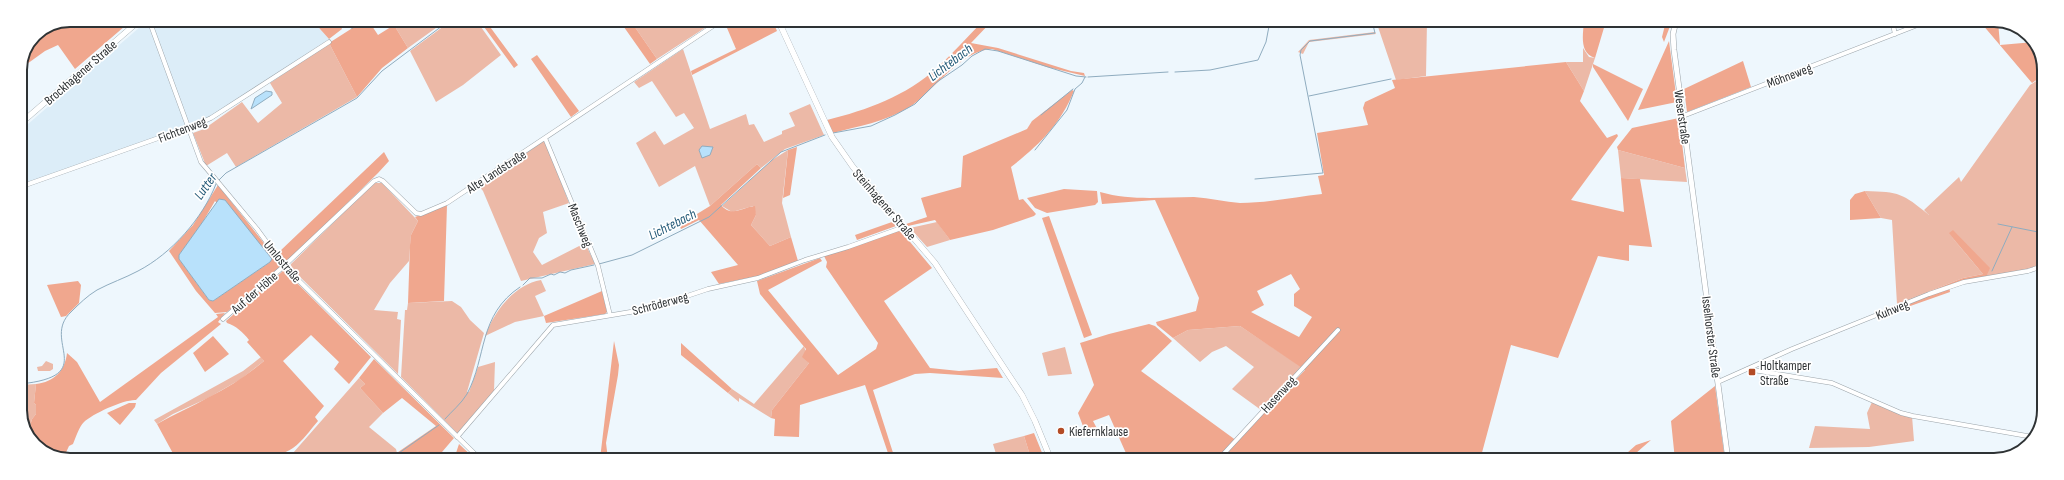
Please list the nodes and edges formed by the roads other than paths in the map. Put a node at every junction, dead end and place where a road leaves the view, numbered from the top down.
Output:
1 (132, 27) edge
2 (152, 27) edge
3 (712, 27) edge
4 (781, 27) edge
5 (1675, 27) edge
6 (1893, 27) edge
7 (1913, 27) edge
8 (1895, 34) junction
9 (329, 42) dead end
10 (1683, 116) junction
11 (27, 118) edge
12 (189, 128) junction
13 (545, 138) junction
14 (27, 185) edge
15 (1696, 214) joint
16 (904, 227) junction
17 (284, 266) junction
18 (2037, 268) edge
19 (610, 315) junction
20 (223, 319) dead end
21 (1338, 330) dead end
22 (1746, 369) junction
23 (1718, 382) junction
24 (2028, 436) edge
25 (457, 437) junction
26 (474, 453) edge
27 (1048, 453) edge
28 (1224, 453) edge
29 (1727, 453) edge

1 - 11 main road, Brockhagener Straße
2 - 12 street, Umlostraße
3 - 13 street, Alte Landstraße
4 - 16 main road, Steinhagener Straße
5 - 10 street, Weserstraße
6 - 8 street
7 - 8 street, Möhneweg
8 - 10 street, Möhneweg
9 - 12 street, Fichtenweg
10 - 15 street, Weserstraße
12 - 14 street, Fichtenweg
12 - 17 street, Umlostraße
13 - 17 street, Alte Landstraße
13 - 19 street, Maschweg
15 - 23 street, Isselhorster Straße
16 - 19 street, Schröderweg
16 - 27 main road, Steinhagener Straße
17 - 20 street, Auf der Höhe
17 - 25 street, Umlostraße
18 - 22 street, Kuhweg
19 - 25 street, Schröderweg
21 - 28 street, Hasenweg
22 - 23 street
22 - 24 street
23 - 29 street, Isselhorster Straße
25 - 26 street, Umlostraße

